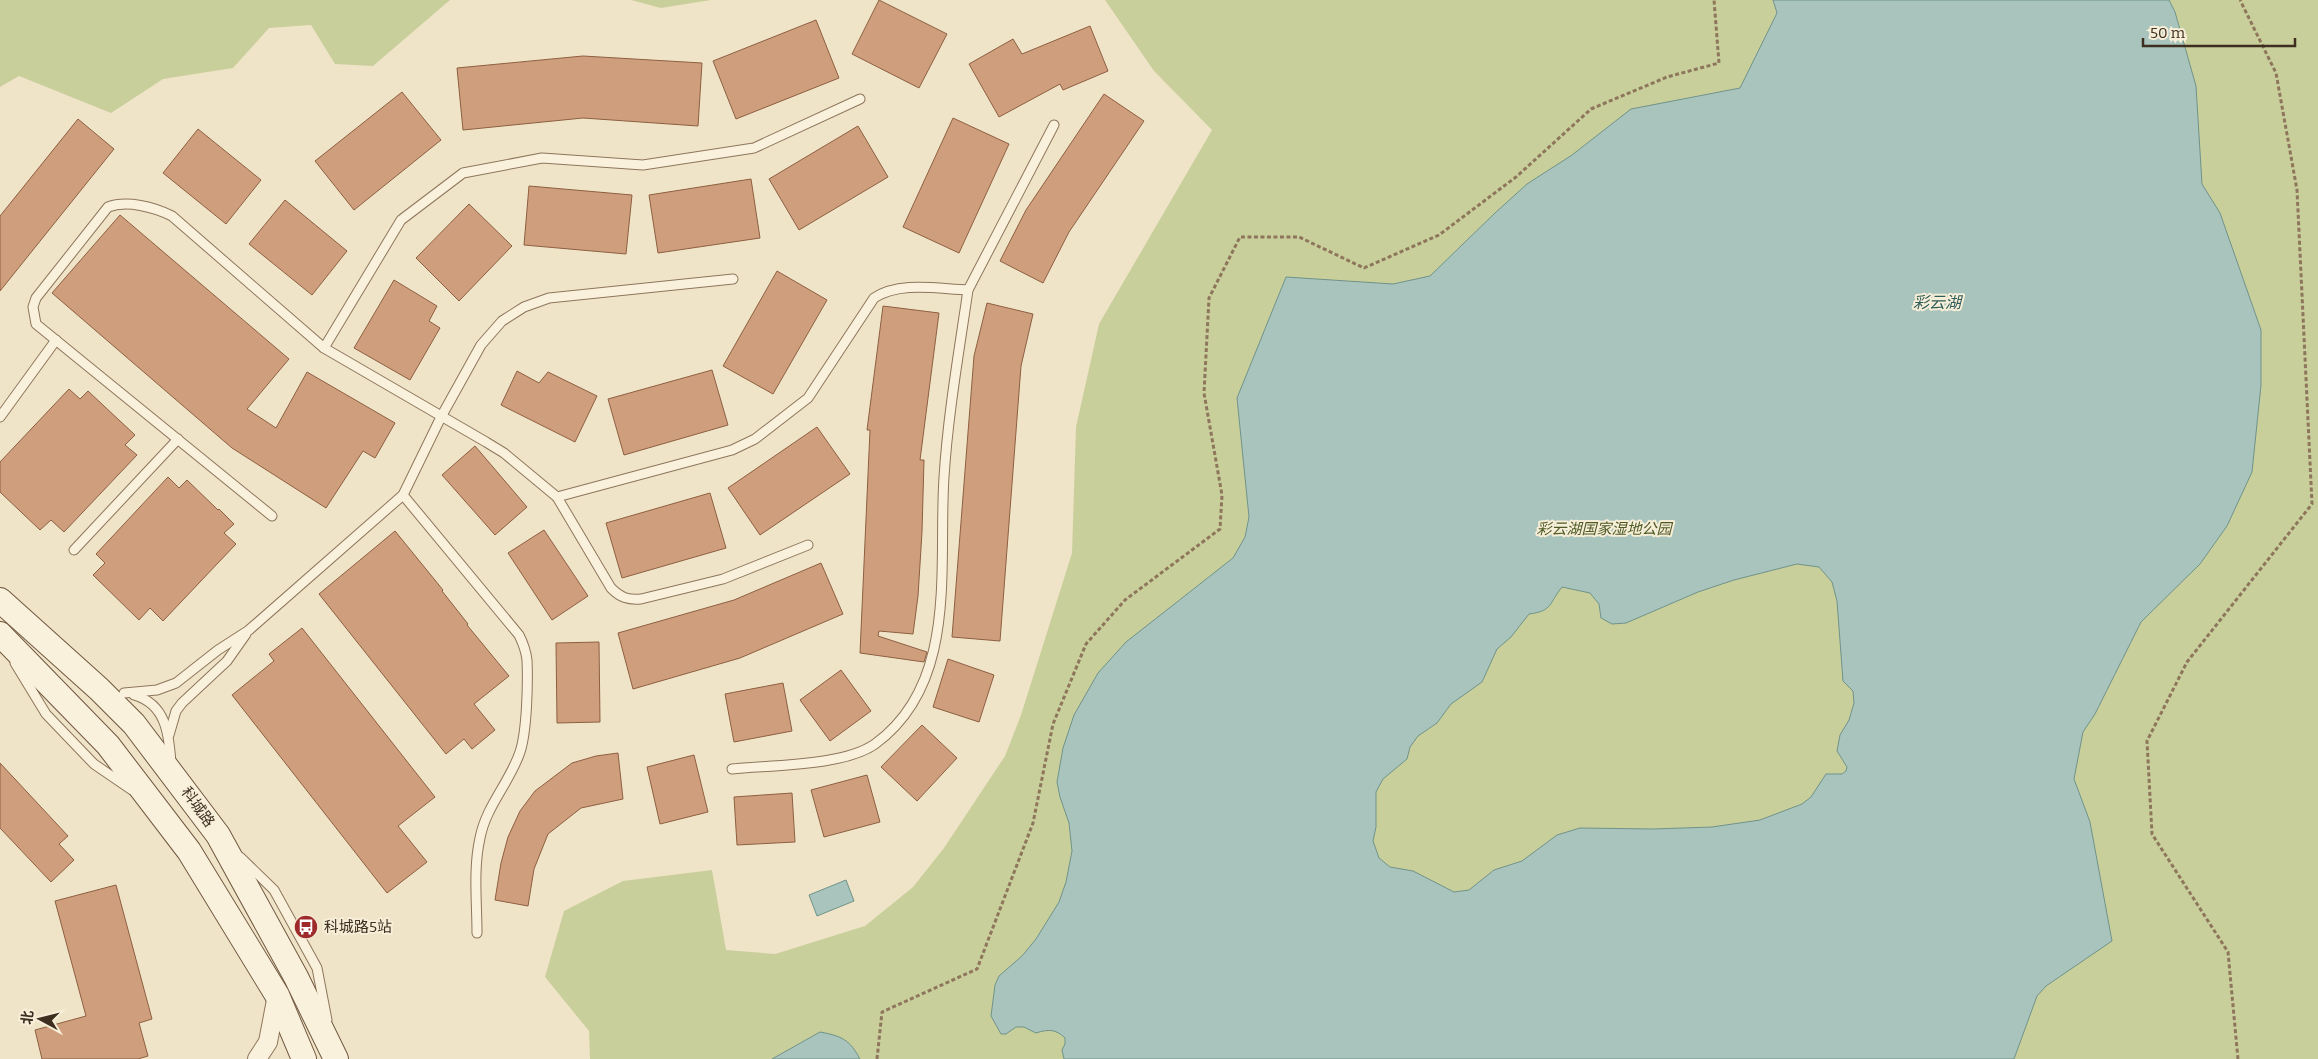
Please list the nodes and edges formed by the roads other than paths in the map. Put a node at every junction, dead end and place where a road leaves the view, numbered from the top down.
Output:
1 (860, 99) dead end
2 (1054, 125) dead end
3 (733, 280) dead end
4 (968, 290) junction
5 (56, 340) junction
6 (324, 348) junction
7 (0, 417) edge
8 (441, 417) junction
9 (178, 439) junction
10 (403, 495) junction
11 (557, 497) junction
12 (272, 516) dead end
13 (808, 545) dead end
14 (74, 550) dead end
15 (0, 600) edge
16 (249, 630) junction
17 (0, 636) edge
18 (99, 689) junction
19 (124, 693) junction
20 (169, 735) junction
21 (732, 769) dead end
22 (171, 771) junction
23 (477, 933) dead end
24 (277, 995) junction
25 (335, 1056) edge
26 (257, 1059) edge
27 (304, 1059) edge

1 - 6 lane
2 - 4 lane
3 - 8 lane
4 - 11 lane
4 - 21 lane
5 - 6 lane
5 - 7 lane
5 - 9 lane
6 - 8 lane
8 - 10 lane
8 - 11 lane
9 - 12 lane
9 - 14 lane
10 - 16 lane
10 - 23 lane
11 - 13 lane
15 - 18 main road, 科城路
16 - 19 lane
16 - 20 lane
17 - 24 main road
18 - 19 lane
18 - 22 main road, 科城路
19 - 20 lane
20 - 22 lane
22 - 25 main road, 科城路
24 - 26 street
24 - 27 main road

